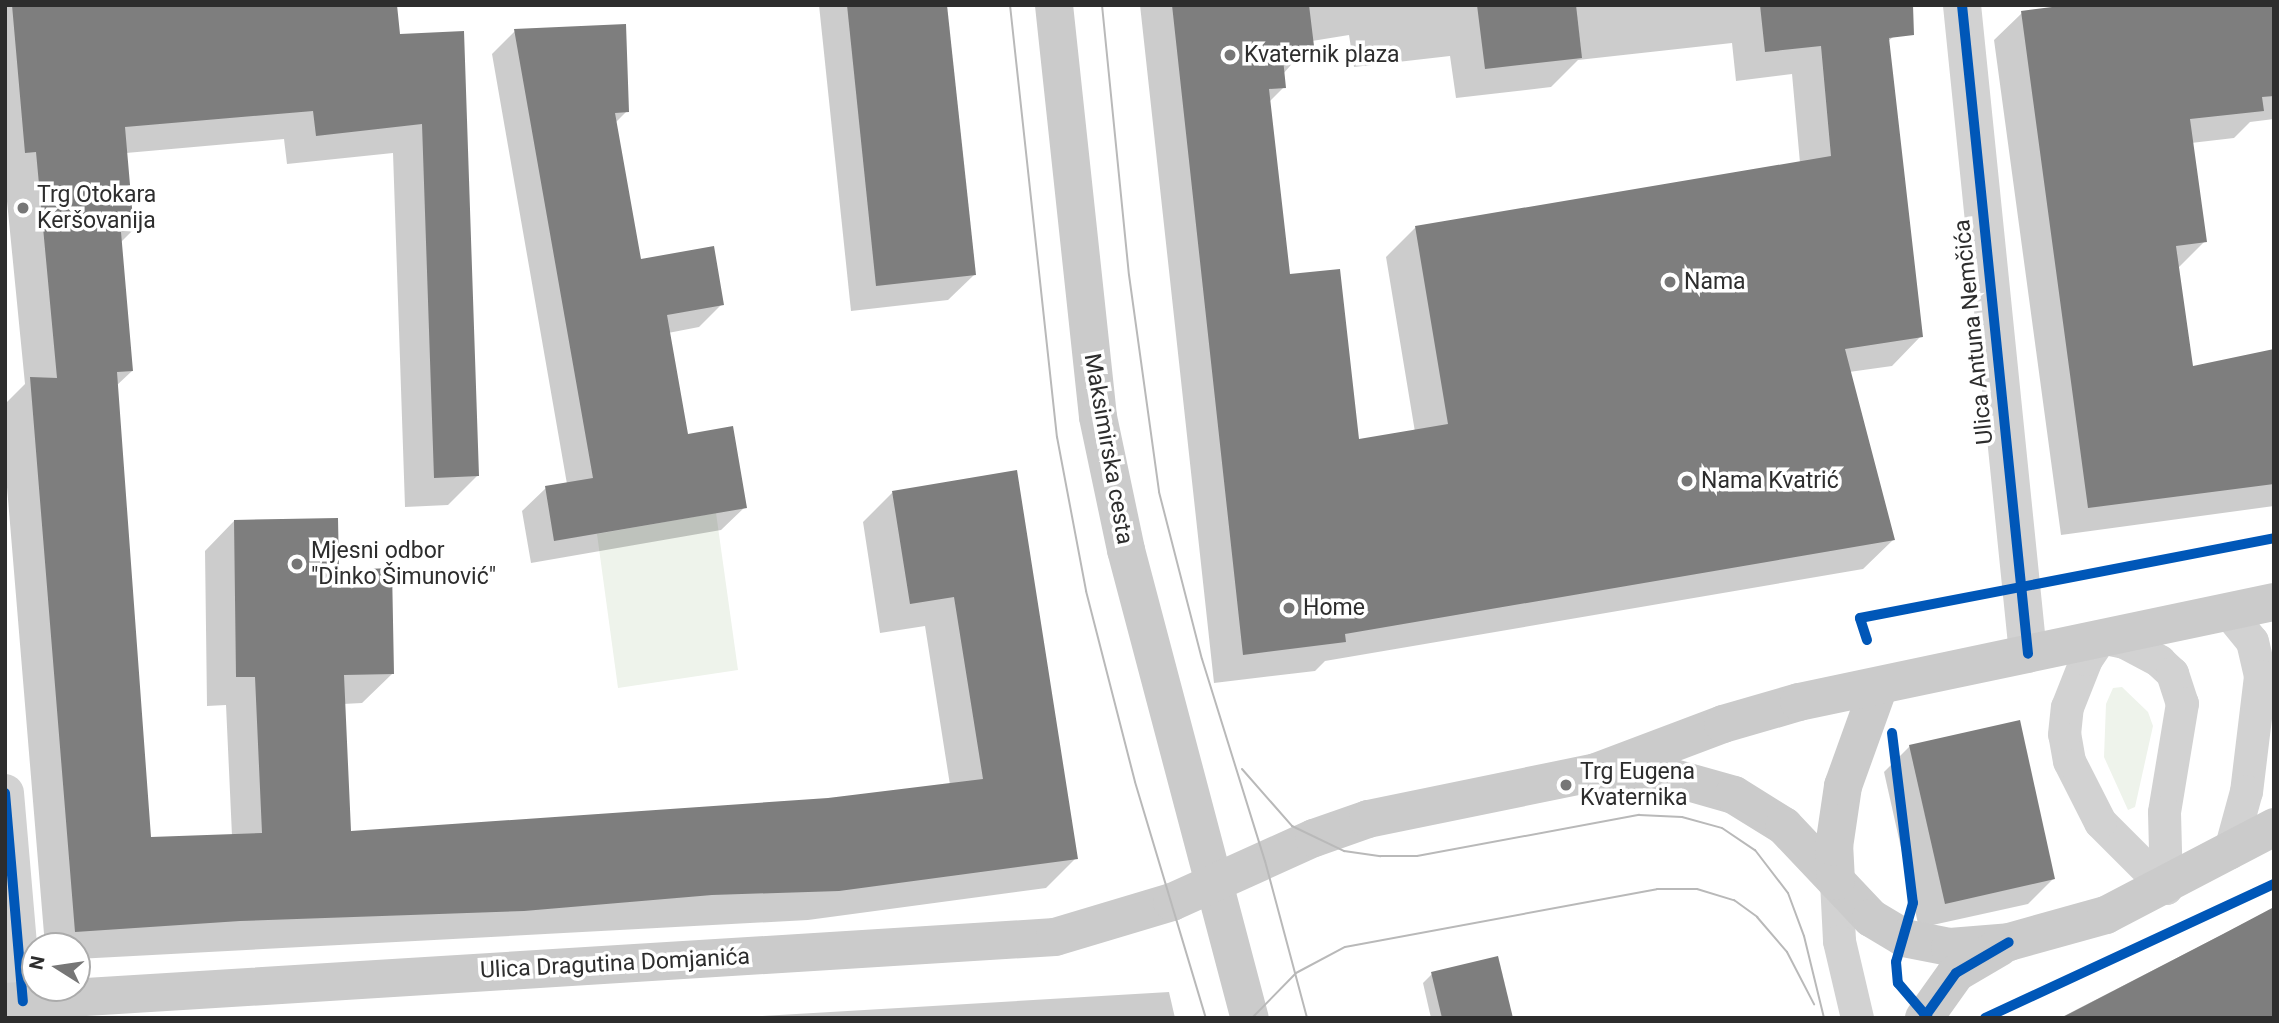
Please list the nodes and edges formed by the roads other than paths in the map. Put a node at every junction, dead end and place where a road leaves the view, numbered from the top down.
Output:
1 (1054, 5) edge
2 (1962, 5) edge
3 (2274, 602) edge
4 (2229, 613) junction
5 (2101, 637) junction
6 (2028, 654) junction
7 (1879, 686) junction
8 (1596, 772) junction
9 (5, 793) edge
10 (2274, 827) edge
11 (2229, 853) junction
12 (1836, 881) junction
13 (1217, 883) junction
14 (2166, 888) junction
15 (2009, 942) junction
16 (14, 1002) edge
17 (1250, 1018) edge
18 (1857, 1018) edge
19 (1924, 1018) edge

1 - 13 main road, Maksimirska cesta
2 - 6 street, Ulica Antuna Nemčića
3 - 4 main road
4 - 5 main road
4 - 11 lane
5 - 6 main road
5 - 14 lane
5 - 14 lane
6 - 7 main road
7 - 8 main road
7 - 12 main road
8 - 12 main road
8 - 13 main road
9 - 16 street
10 - 11 main road
11 - 14 main road
12 - 15 main road
12 - 18 lane
13 - 16 main road, Ulica Dragutina Domjanića
13 - 17 main road
14 - 15 main road
15 - 19 main road

